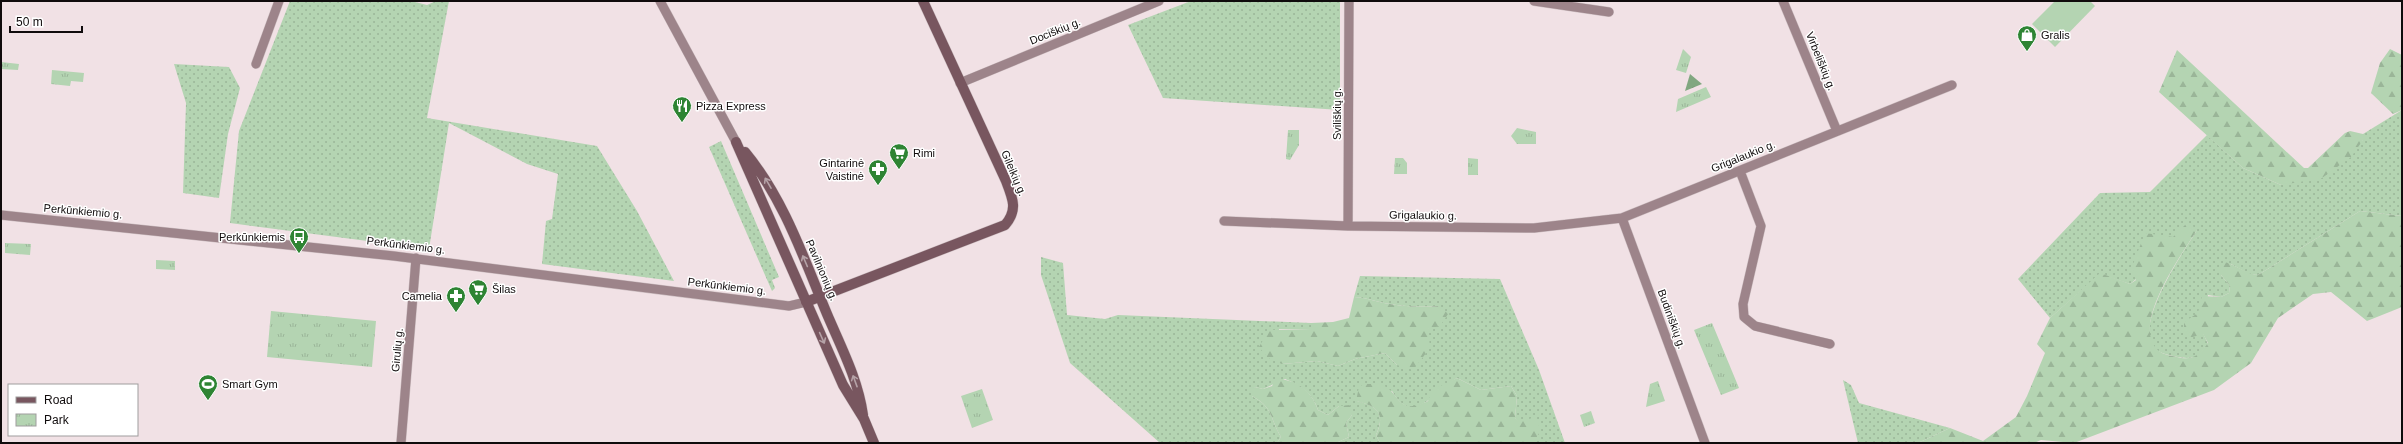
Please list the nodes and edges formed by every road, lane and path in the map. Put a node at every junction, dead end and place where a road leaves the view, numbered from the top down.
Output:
1 (279, 1) edge
2 (660, 1) edge
3 (923, 1) edge
4 (1159, 1) edge
5 (1349, 1) edge
6 (1534, 1) edge
7 (1783, 1) edge
8 (1609, 12) dead end
9 (256, 64) dead end
10 (960, 82) junction
11 (1952, 86) dead end
12 (1837, 131) junction
13 (736, 142) junction
14 (1740, 171) junction
15 (1, 216) edge
16 (1622, 218) junction
17 (1224, 221) dead end
18 (1348, 226) junction
19 (416, 258) junction
20 (820, 297) junction
21 (806, 302) junction
22 (1830, 344) dead end
23 (864, 419) junction
24 (401, 443) edge
25 (874, 443) edge
26 (1705, 443) edge

1 - 9 street
2 - 13 street, Pavilnionių g.
3 - 10 street, Gileikių g.
4 - 10 street, Dociškių g.
5 - 18 street, Sviliškių g.
6 - 8 street
7 - 12 street, Virbeliškių g.
10 - 20 street, Gileikių g.
11 - 12 street, Grigalaukio g.
12 - 14 street, Grigalaukio g.
20 -> 13 street, Pavilnionių g.
13 - 21 street, Pavilnionių g.
14 - 16 street, Grigalaukio g.
14 - 22 street
15 - 19 street, Perkūnkiemio g.
16 - 18 street, Grigalaukio g.
16 - 26 street, Budiniškių g.
17 - 18 street, Grigalaukio g.
19 - 21 street, Perkūnkiemio g.
19 - 24 street, Girulių g.
20 - 21 street, Gileikių g.
23 -> 20 street, Pavilnionių g.
21 -> 23 street, Pavilnionių g.
23 - 25 street, Pavilnionių g.

